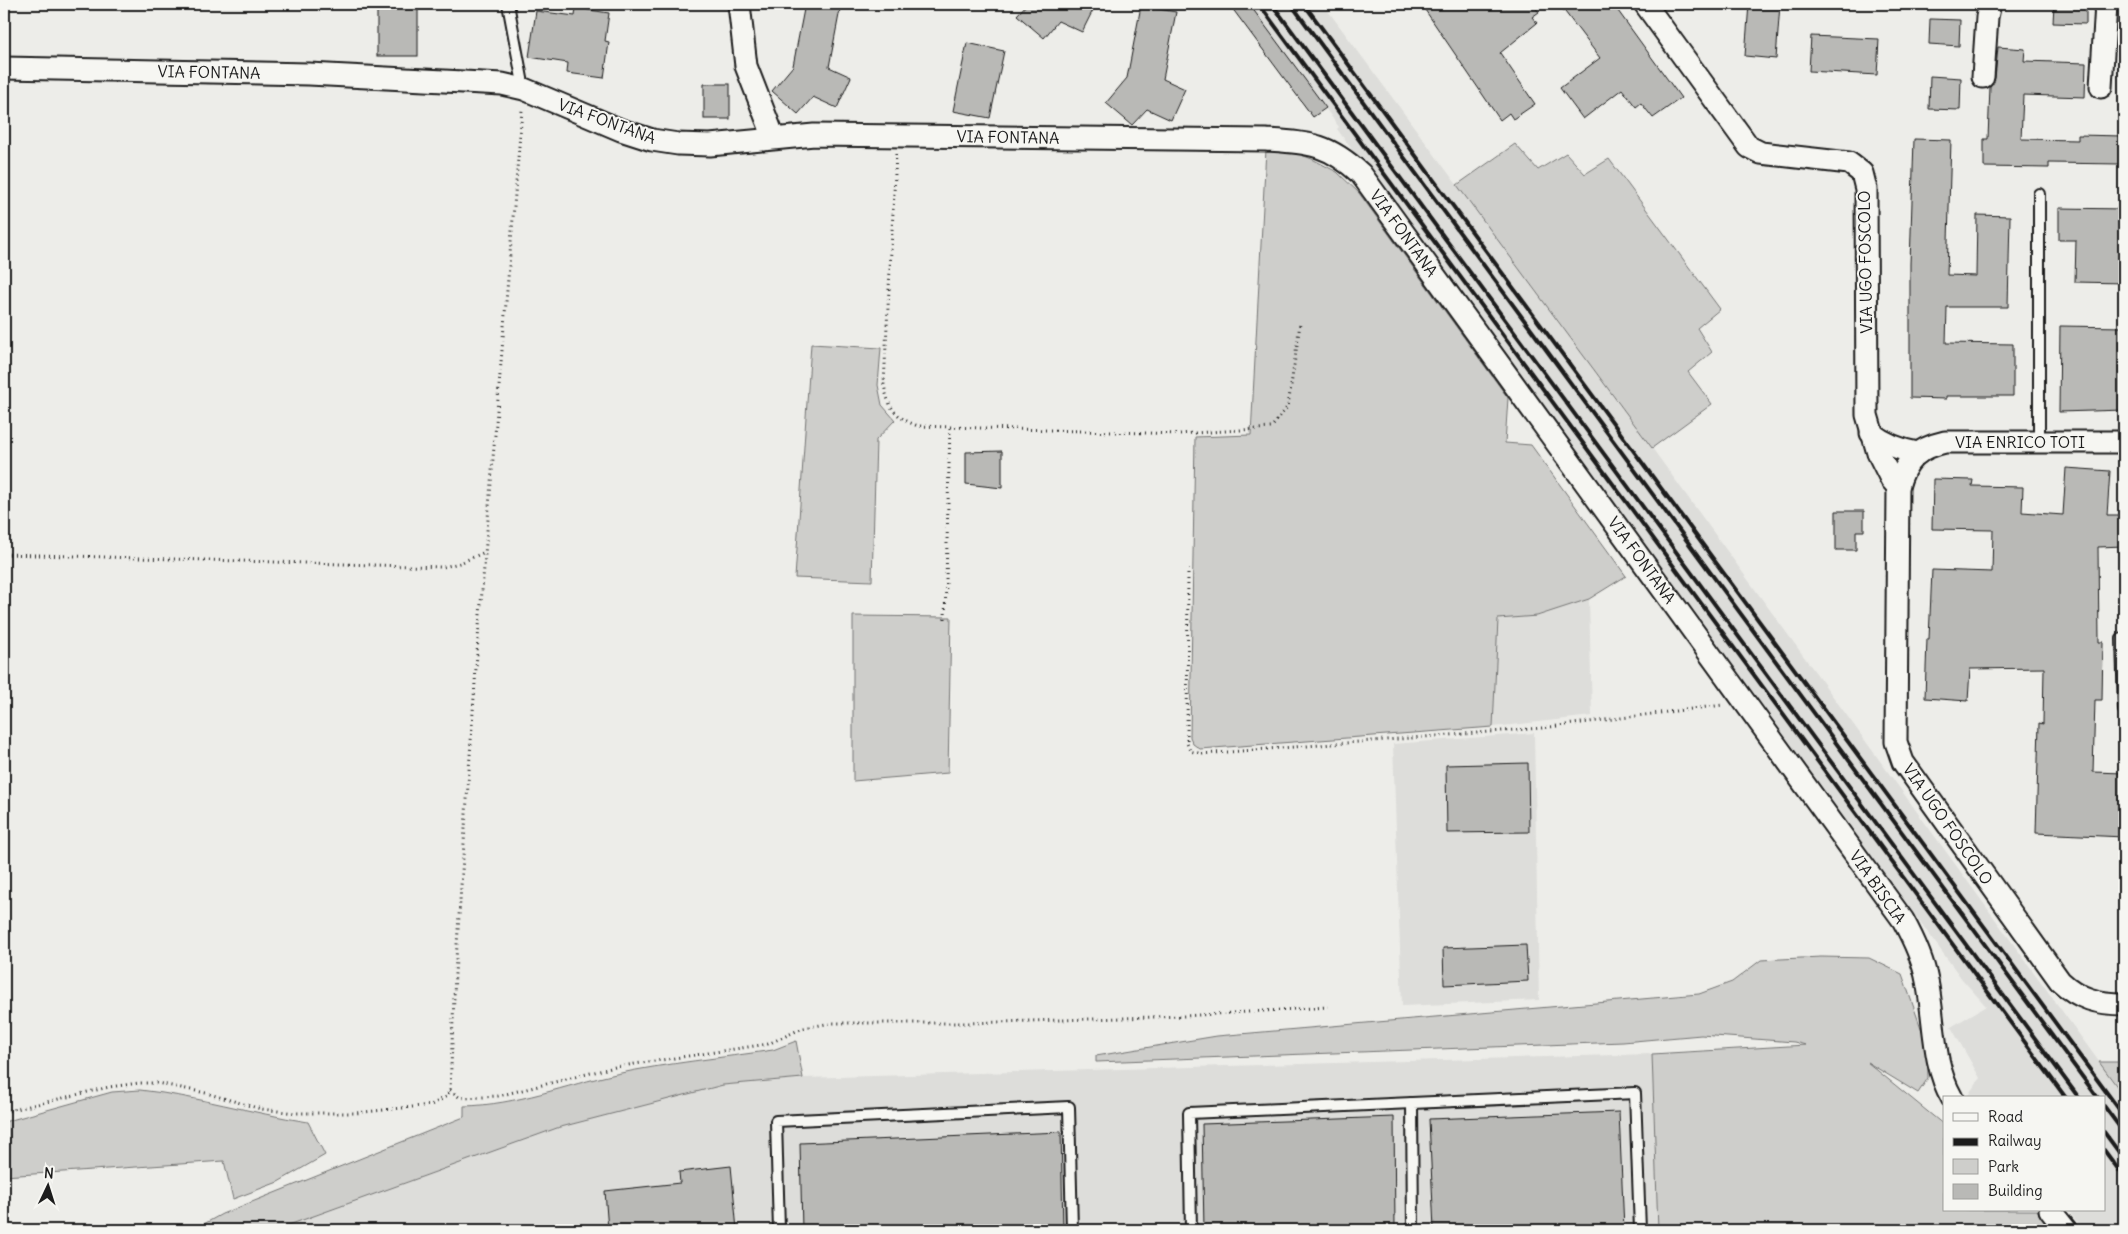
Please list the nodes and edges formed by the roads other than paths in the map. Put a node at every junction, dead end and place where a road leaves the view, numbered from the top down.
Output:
1 (508, 4) edge
2 (739, 4) edge
3 (1644, 4) edge
4 (1990, 4) edge
5 (2106, 4) edge
6 (4, 68) edge
7 (1983, 77) dead end
8 (2101, 87) dead end
9 (524, 89) junction
10 (774, 138) junction
11 (2039, 194) dead end
12 (1871, 433) junction
13 (2039, 442) junction
14 (2124, 442) edge
15 (1918, 453) junction
16 (1898, 486) junction
17 (2122, 639) dead end
18 (1746, 702) joint
19 (2124, 710) edge
20 (2124, 1004) edge
21 (1951, 1096) edge
22 (1412, 1103) junction
23 (2052, 1212) edge
24 (779, 1230) edge
25 (1072, 1230) edge
26 (1191, 1230) edge
27 (1414, 1230) edge
28 (1640, 1230) edge
29 (2066, 1230) edge

1 - 9 lane
2 - 10 street
3 - 12 street, VIA UGO FOSCOLO
4 - 7 street
5 - 8 street
6 - 9 street, VIA FONTANA
9 - 10 street, VIA FONTANA
10 - 18 street, VIA FONTANA
11 - 13 lane
12 - 15 street
12 - 16 street, VIA UGO FOSCOLO
13 - 14 street, VIA ENRICO TOTI
13 - 15 street, VIA ENRICO TOTI
15 - 16 street, VIA UGO FOSCOLO
16 - 20 street, VIA UGO FOSCOLO
17 - 19 lane
18 - 21 street, VIA BISCIA
22 - 26 lane
22 - 27 lane
22 - 28 lane
23 - 29 street
24 - 25 lane

